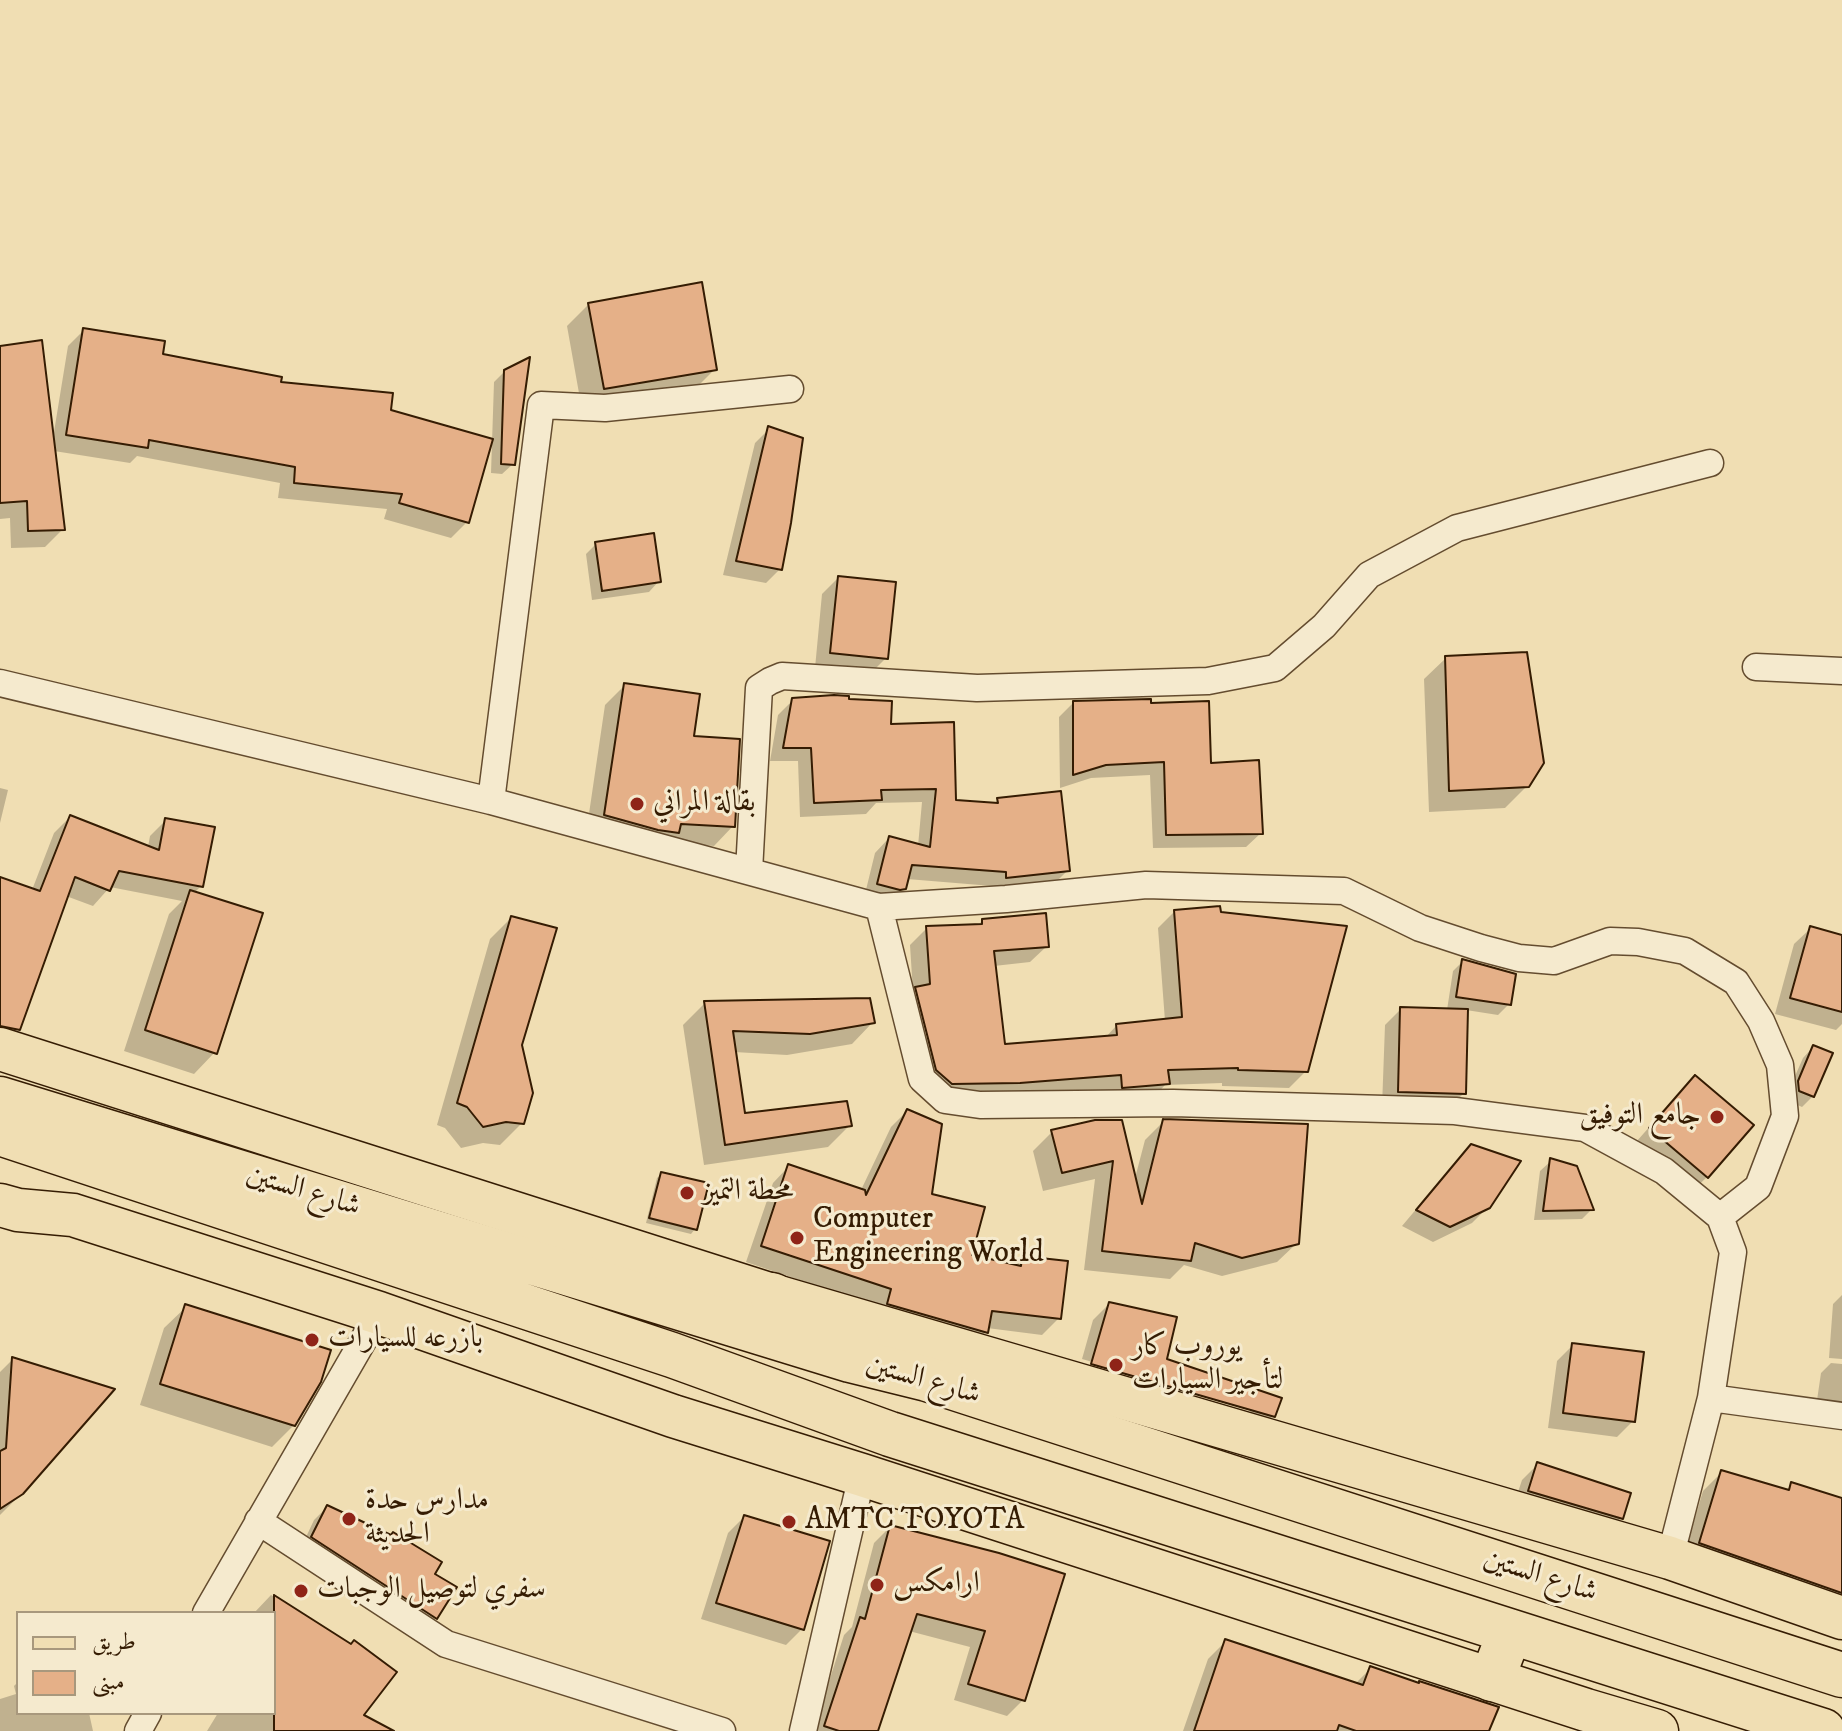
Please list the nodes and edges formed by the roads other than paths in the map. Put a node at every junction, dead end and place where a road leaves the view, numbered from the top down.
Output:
1 (790, 389) dead end
2 (1710, 463) dead end
3 (1756, 667) dead end
4 (1842, 671) edge
5 (0, 683) edge
6 (491, 801) junction
7 (749, 871) junction
8 (879, 907) junction
9 (0, 1049) edge
10 (0, 1099) edge
11 (0, 1133) edge
12 (0, 1176) edge
13 (0, 1205) edge
14 (73, 1215) junction
15 (1720, 1217) junction
16 (772, 1295) junction
17 (379, 1313) junction
18 (927, 1379) junction
19 (1711, 1398) junction
20 (1842, 1416) edge
21 (862, 1475) junction
22 (258, 1521) junction
23 (1670, 1558) junction
24 (207, 1611) edge
25 (1842, 1618) edge
26 (1510, 1632) junction
27 (1842, 1675) edge
28 (1492, 1679) junction
29 (722, 1731) edge
30 (803, 1731) edge
31 (1657, 1731) edge
32 (1823, 1731) edge

1 - 6 street
2 - 7 street
3 - 4 street
5 - 6 street
6 - 7 street
7 - 8 street
8 - 15 street
8 - 15 street
9 - 16 main road, شارع الستين
10 - 18 highway, شارع الستين
11 - 26 highway, شارع الستين
12 - 14 main road
13 - 14 main road
14 - 17 main road
15 - 19 street
16 - 18 highway
16 - 23 main road, شارع الستين
17 - 21 main road
17 - 22 street
18 - 27 highway, شارع الستين
19 - 20 street
19 - 23 street
21 - 28 main road
21 - 30 street
22 - 24 street
22 - 29 street
23 - 25 main road, شارع الستين
26 - 28 highway
26 - 32 highway, شارع الستين
28 - 31 main road

